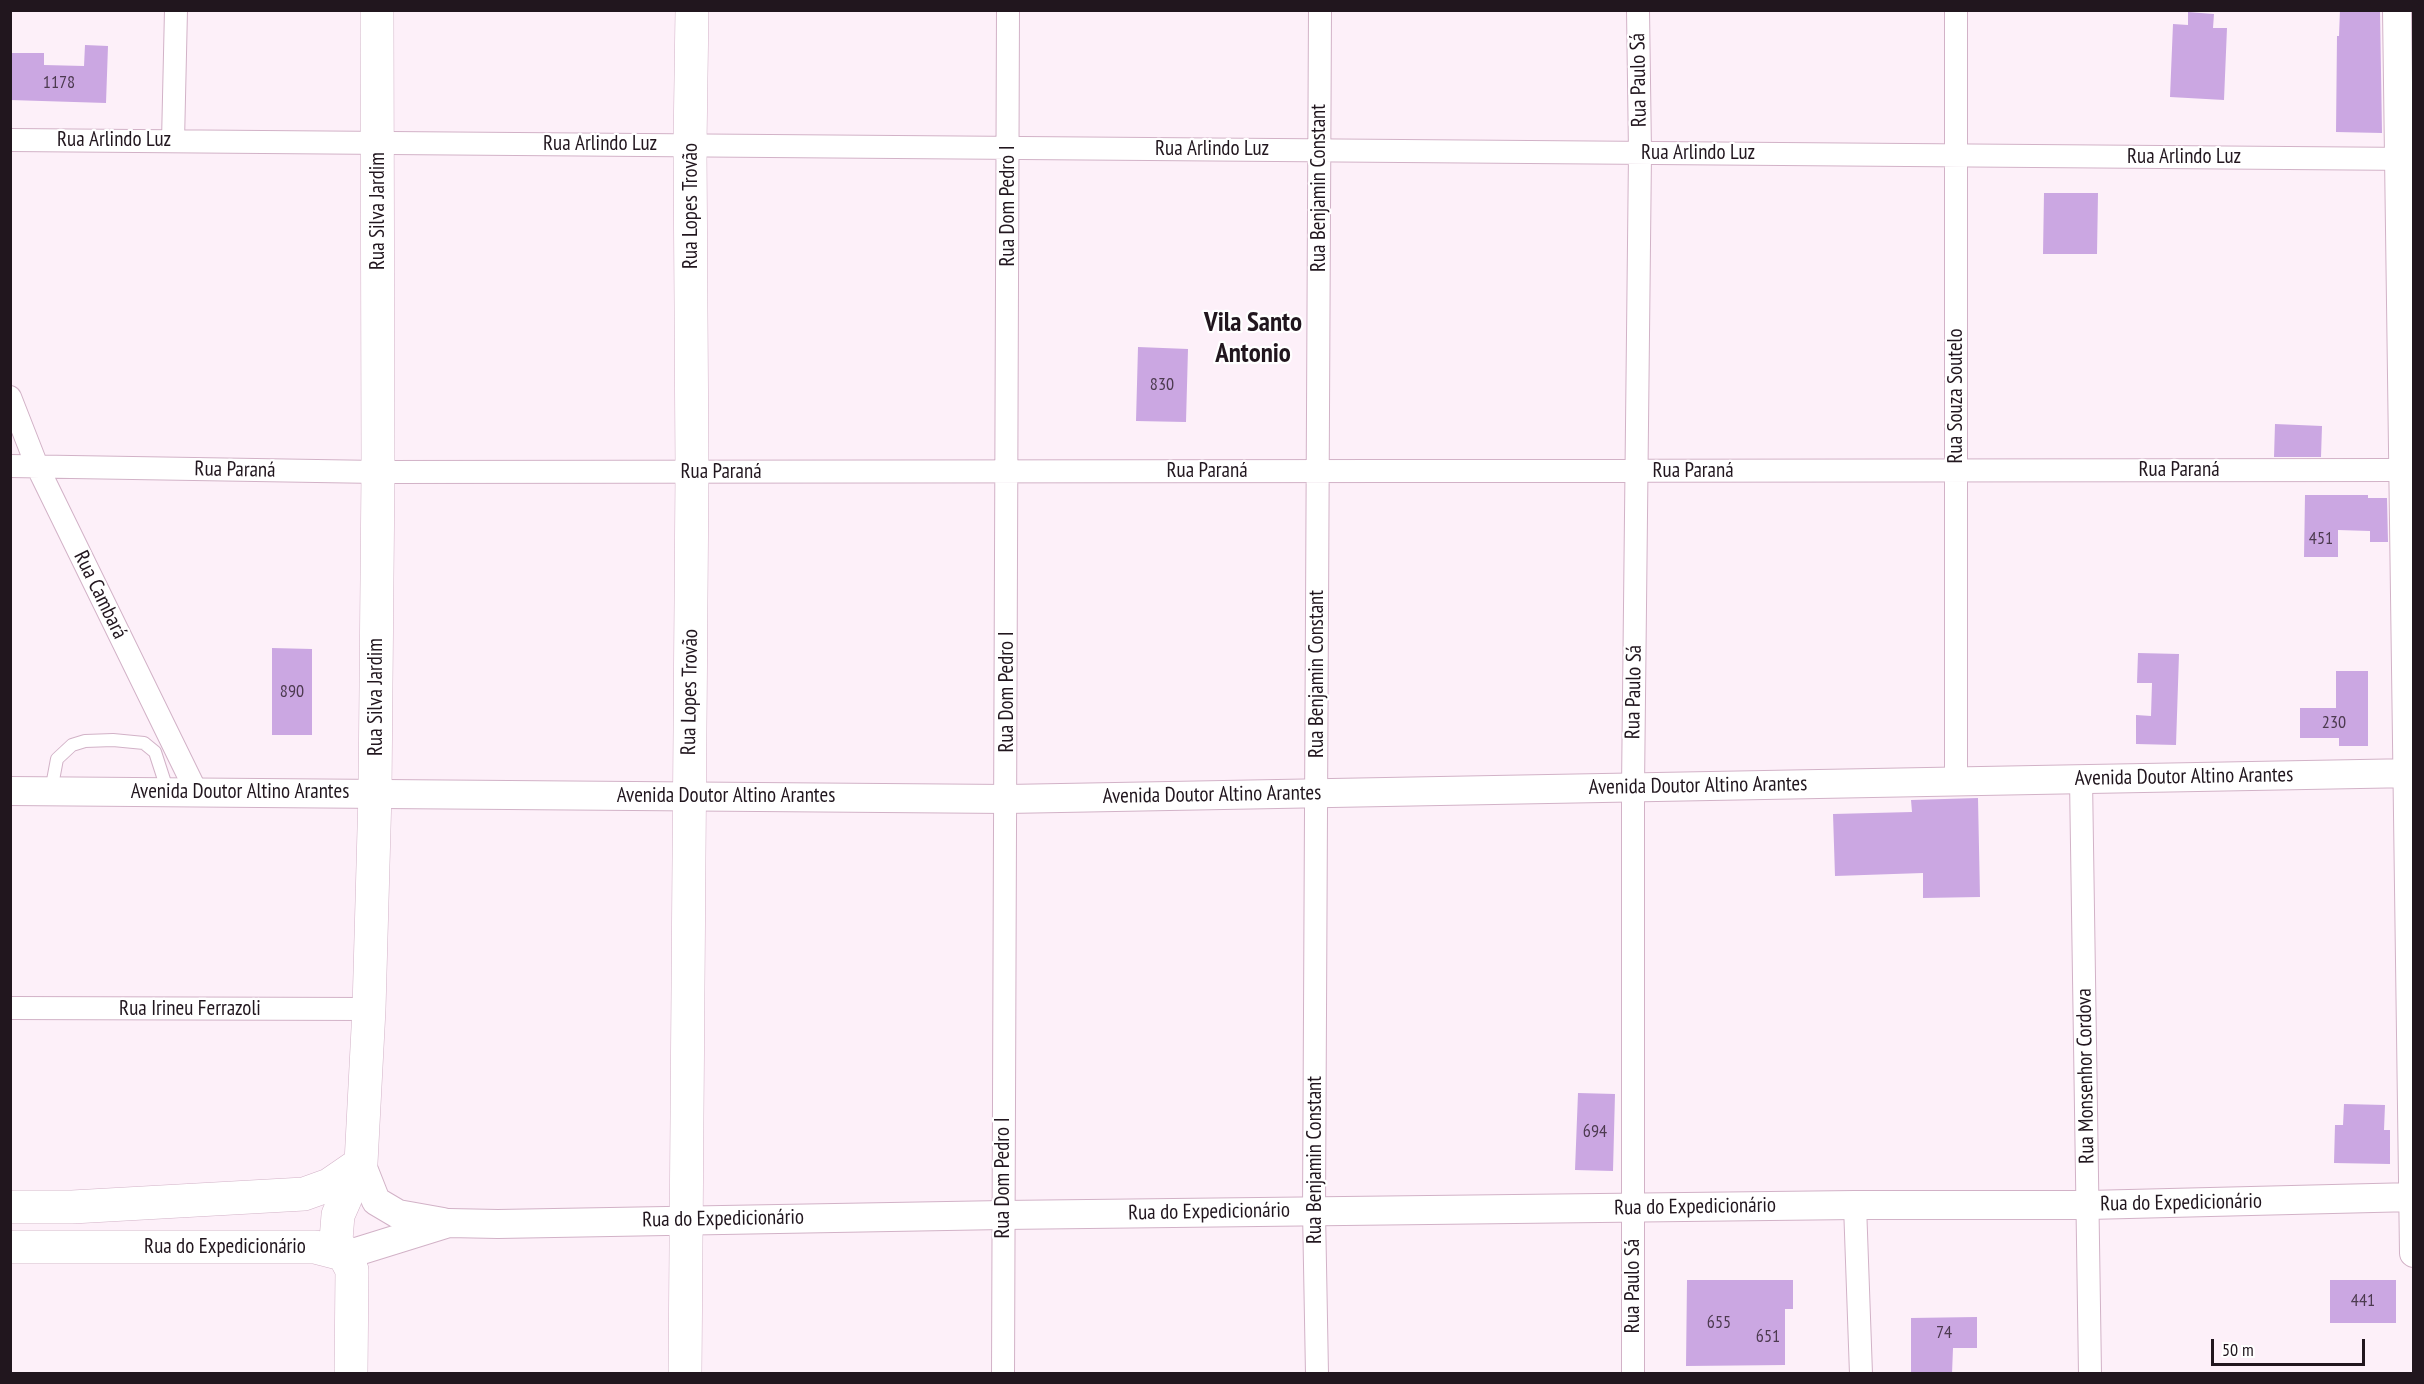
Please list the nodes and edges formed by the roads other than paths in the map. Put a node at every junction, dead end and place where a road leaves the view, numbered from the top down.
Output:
1 (176, 10) edge
2 (377, 10) edge
3 (692, 10) edge
4 (1008, 10) edge
5 (1320, 10) edge
6 (1638, 10) edge
7 (1956, 10) edge
8 (2397, 10) edge
9 (10, 140) edge
10 (173, 141) junction
11 (378, 142) junction
12 (690, 145) junction
13 (1008, 147) junction
14 (1319, 150) junction
15 (1640, 153) junction
16 (1956, 155) junction
17 (2406, 159) edge
18 (10, 397) edge
19 (10, 466) edge
20 (37, 466) junction
21 (1956, 470) junction
22 (2403, 470) junction
23 (1006, 471) junction
24 (1318, 471) junction
25 (1637, 471) junction
26 (378, 472) junction
27 (692, 472) junction
28 (2410, 773) edge
29 (2081, 779) junction
30 (1956, 781) junction
31 (1633, 787) junction
32 (10, 791) edge
33 (51, 791) junction
34 (196, 791) junction
35 (168, 792) junction
36 (1316, 793) junction
37 (375, 794) junction
38 (689, 796) junction
39 (1007, 799) junction
40 (10, 1008) edge
41 (369, 1009) junction
42 (361, 1163) junction
43 (2413, 1197) edge
44 (213, 1199) junction
45 (1855, 1205) junction
46 (2088, 1205) junction
47 (10, 1207) edge
48 (72, 1207) junction
49 (1632, 1208) junction
50 (1314, 1211) junction
51 (1003, 1215) junction
52 (686, 1220) junction
53 (449, 1223) junction
54 (10, 1247) edge
55 (73, 1247) junction
56 (188, 1247) junction
57 (2414, 1253) edge
58 (346, 1255) junction
59 (351, 1374) edge
60 (685, 1374) edge
61 (1003, 1374) edge
62 (1317, 1374) edge
63 (1633, 1374) edge
64 (1861, 1374) edge
65 (2090, 1374) edge

1 - 10 street
2 - 11 main road, Rua Silva Jardim
3 - 12 main road, Rua Lopes Trovão
4 - 13 street, Rua Dom Pedro I
5 - 14 street, Rua Benjamin Constant
6 - 15 street, Rua Paulo Sá
7 - 16 street, Rua Souza Soutelo
8 - 17 street
9 - 10 street, Rua Arlindo Luz
10 - 11 street, Rua Arlindo Luz
11 - 12 street, Rua Arlindo Luz
11 - 26 main road, Rua Silva Jardim
12 - 13 street, Rua Arlindo Luz
12 - 27 main road, Rua Lopes Trovão
13 - 14 street, Rua Arlindo Luz
13 - 23 street, Rua Dom Pedro I
14 - 15 street, Rua Arlindo Luz
14 - 24 street, Rua Benjamin Constant
15 - 16 street, Rua Arlindo Luz
15 - 25 street, Rua Paulo Sá
16 - 17 street, Rua Arlindo Luz
16 - 21 street, Rua Souza Soutelo
17 - 22 street
18 - 20 street, Rua Cambará
19 - 20 street, Rua Paraná
20 - 26 street, Rua Paraná
20 - 34 street, Rua Cambará
21 - 22 street, Rua Paraná
21 - 25 street, Rua Paraná
21 - 30 street, Rua Souza Soutelo
22 - 28 street
23 - 24 street, Rua Paraná
23 - 27 street, Rua Paraná
23 - 39 street, Rua Dom Pedro I
24 - 25 street, Rua Paraná
24 - 36 street, Rua Benjamin Constant
25 - 31 street, Rua Paulo Sá
26 - 27 street, Rua Paraná
26 - 37 main road, Rua Silva Jardim
27 - 38 main road, Rua Lopes Trovão
28 - 29 street, Avenida Doutor Altino Arantes
28 - 43 street
29 - 30 street, Avenida Doutor Altino Arantes
29 - 46 street, Rua Monsenhor Cordova
30 - 31 street, Avenida Doutor Altino Arantes
31 - 36 street, Avenida Doutor Altino Arantes
31 - 49 street, Rua Paulo Sá
32 - 33 street, Avenida Doutor Altino Arantes
33 - 35 street, Avenida Doutor Altino Arantes
33 - 35 lane
34 - 35 street, Avenida Doutor Altino Arantes
34 - 37 street, Avenida Doutor Altino Arantes
36 - 39 street, Avenida Doutor Altino Arantes
36 - 50 street, Rua Benjamin Constant
37 - 38 street, Avenida Doutor Altino Arantes
37 - 41 main road, Rua Silva Jardim
38 - 39 street, Avenida Doutor Altino Arantes
38 - 52 main road, Rua Lopes Trovão
39 - 51 street, Rua Dom Pedro I
40 - 41 street, Rua Irineu Ferrazoli
41 - 42 main road, Rua Silva Jardim
42 - 44 main road
42 - 53 street
42 - 58 main road, Rua Silva Jardim
43 - 46 street, Rua do Expedicionário
43 - 57 street
44 - 48 main road
44 - 56 main road
45 - 46 street, Rua do Expedicionário
45 - 49 street, Rua do Expedicionário
45 - 64 street
46 - 65 street, Rua Monsenhor Cordova
47 - 48 main road
48 - 55 main road
49 - 50 street, Rua do Expedicionário
49 - 63 street, Rua Paulo Sá
50 - 51 street, Rua do Expedicionário
50 - 62 street, Rua Benjamin Constant
51 - 52 street, Rua do Expedicionário
51 - 61 street, Rua Dom Pedro I
52 - 53 street, Rua do Expedicionário
52 - 60 main road, Rua Lopes Trovão
53 - 58 street, Rua do Expedicionário
54 - 55 main road, Rua do Expedicionário
55 - 56 main road, Rua do Expedicionário
56 - 58 main road, Rua do Expedicionário
58 - 59 main road, Rua Silva Jardim

